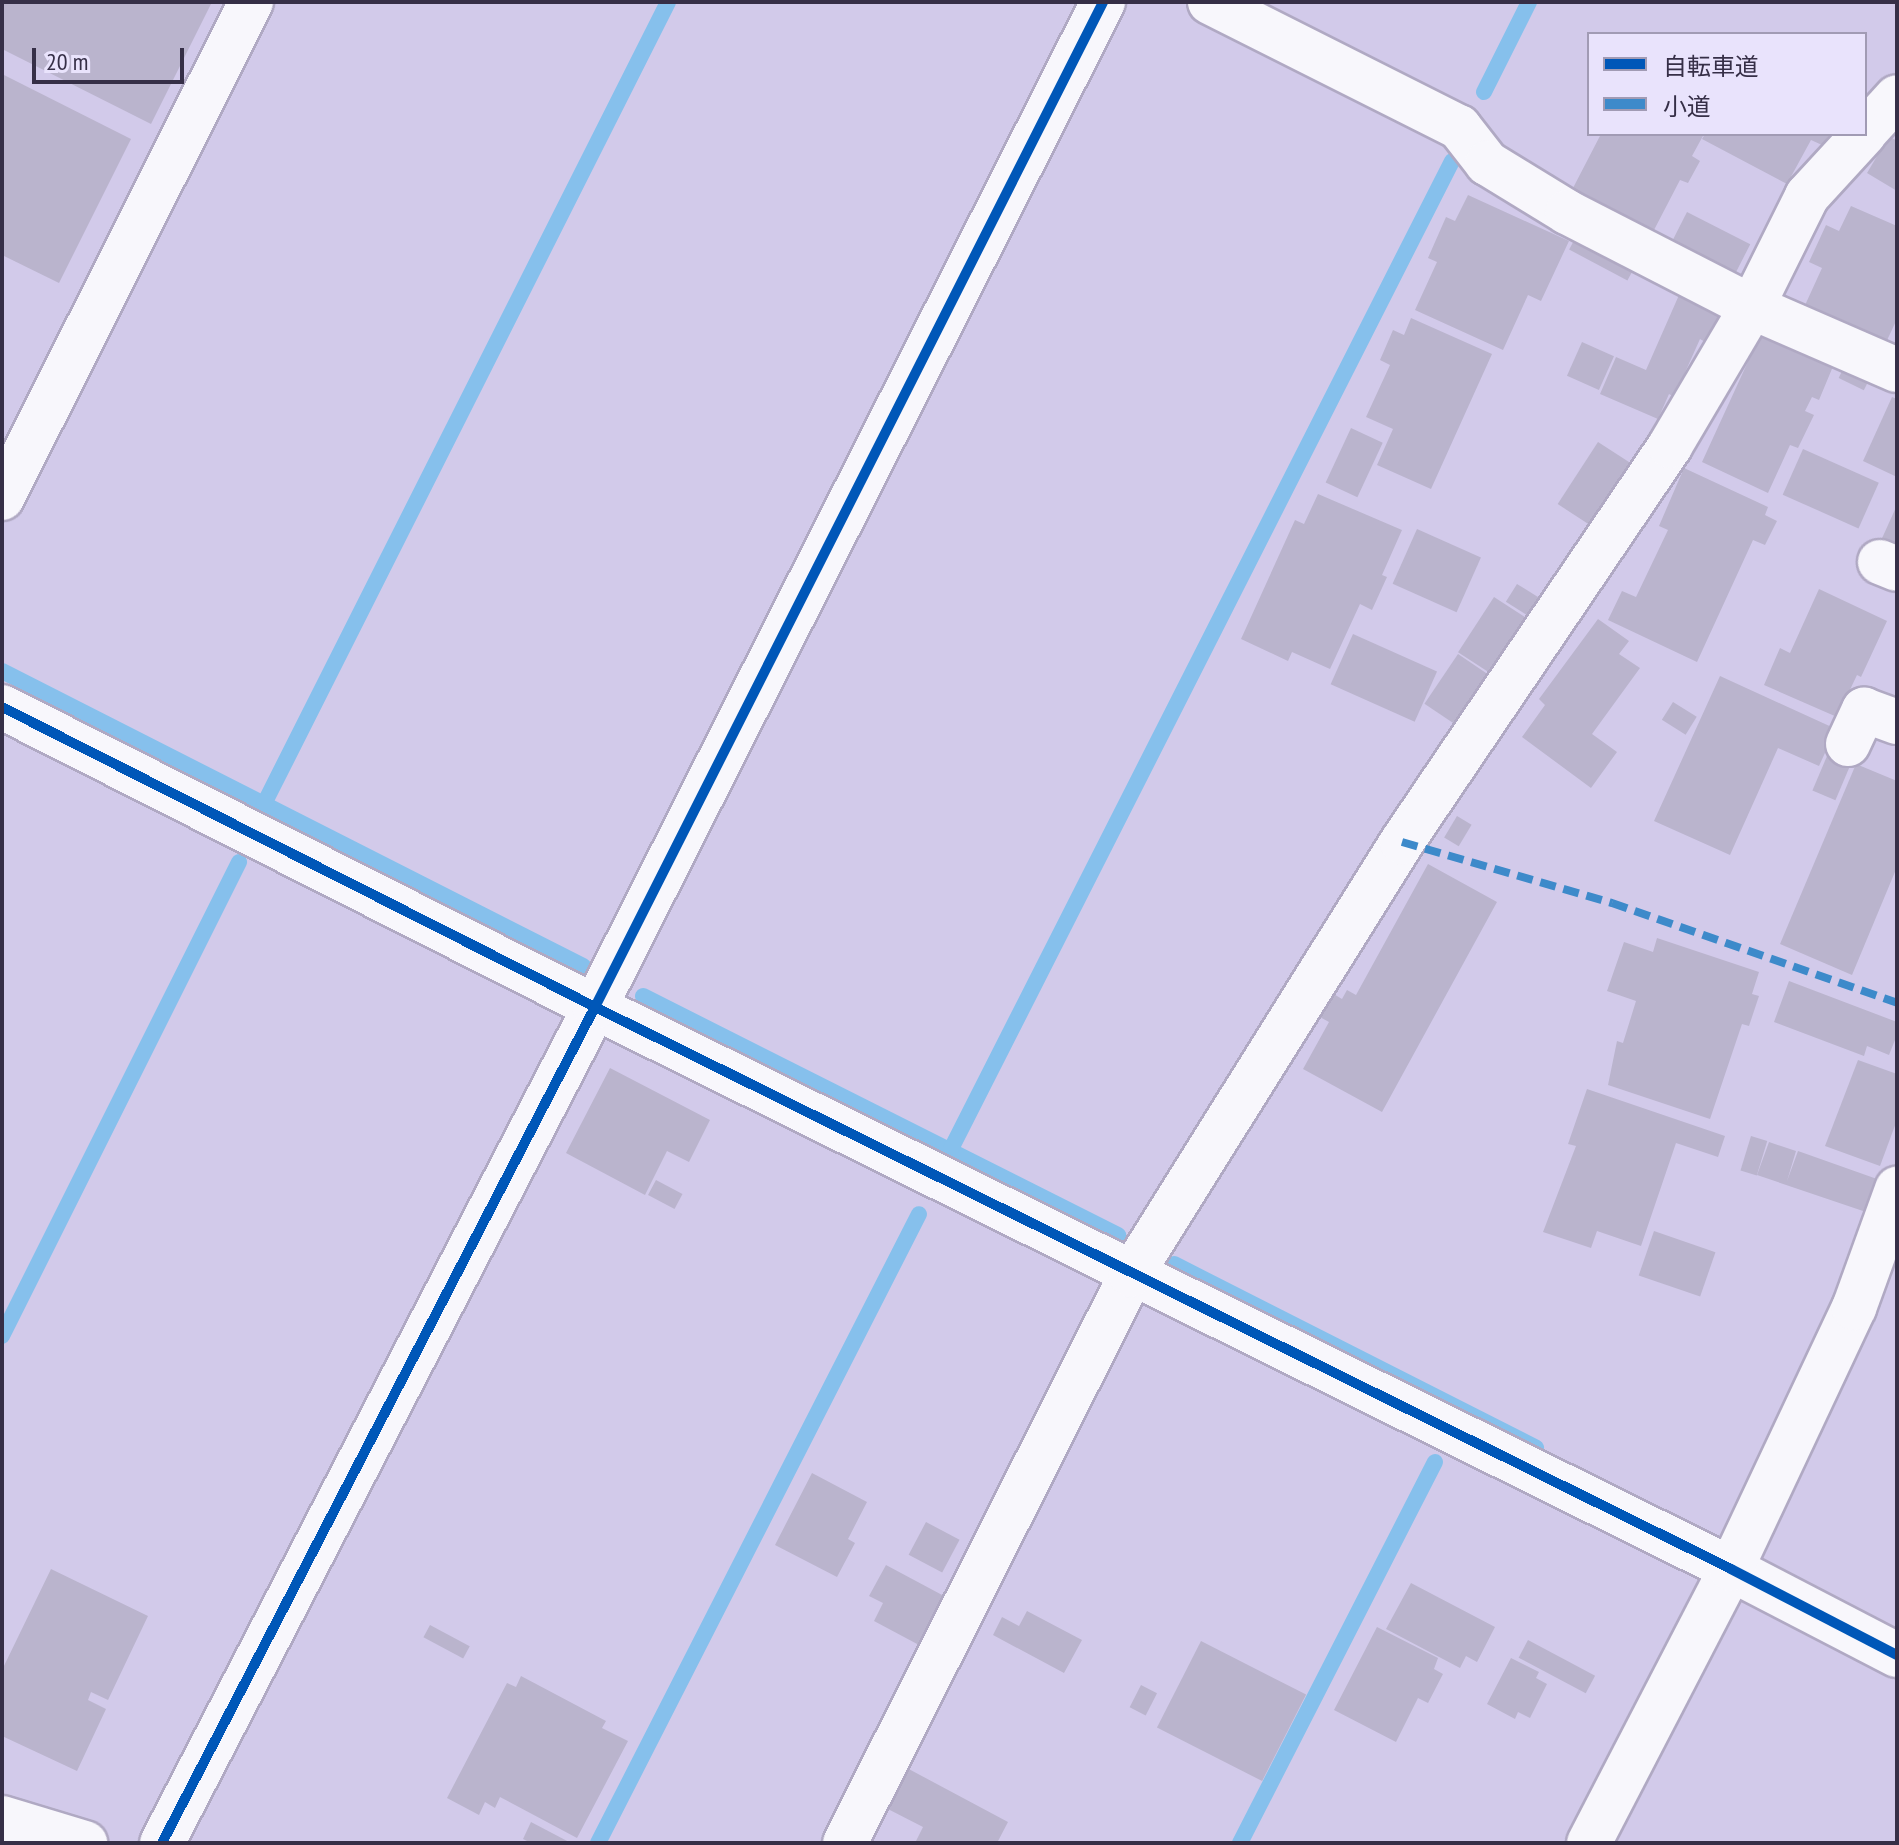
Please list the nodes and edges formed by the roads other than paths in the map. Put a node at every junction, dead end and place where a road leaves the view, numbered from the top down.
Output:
1 (251, 2) edge
2 (1103, 2) edge
3 (1210, 2) edge
4 (1897, 97) edge
5 (1867, 130) edge
6 (1861, 136) edge
7 (1752, 307) junction
8 (1897, 370) edge
9 (2, 498) edge
10 (2, 707) edge
11 (1897, 722) edge
12 (1848, 744) dead end
13 (595, 1007) junction
14 (1897, 1189) edge
15 (1131, 1275) junction
16 (1731, 1569) junction
17 (1897, 1655) edge
18 (2, 1818) edge
19 (85, 1843) edge
20 (162, 1843) edge
21 (845, 1843) edge
22 (1589, 1843) edge

1 - 9 street
2 - 13 street
3 - 7 street
4 - 5 street
6 - 7 street
7 - 8 street
7 - 15 street
10 - 13 street
11 - 12 street
13 - 15 street
13 - 20 street
14 - 16 street
15 - 16 street
15 - 21 street
16 - 17 street
16 - 22 street
18 - 19 street

